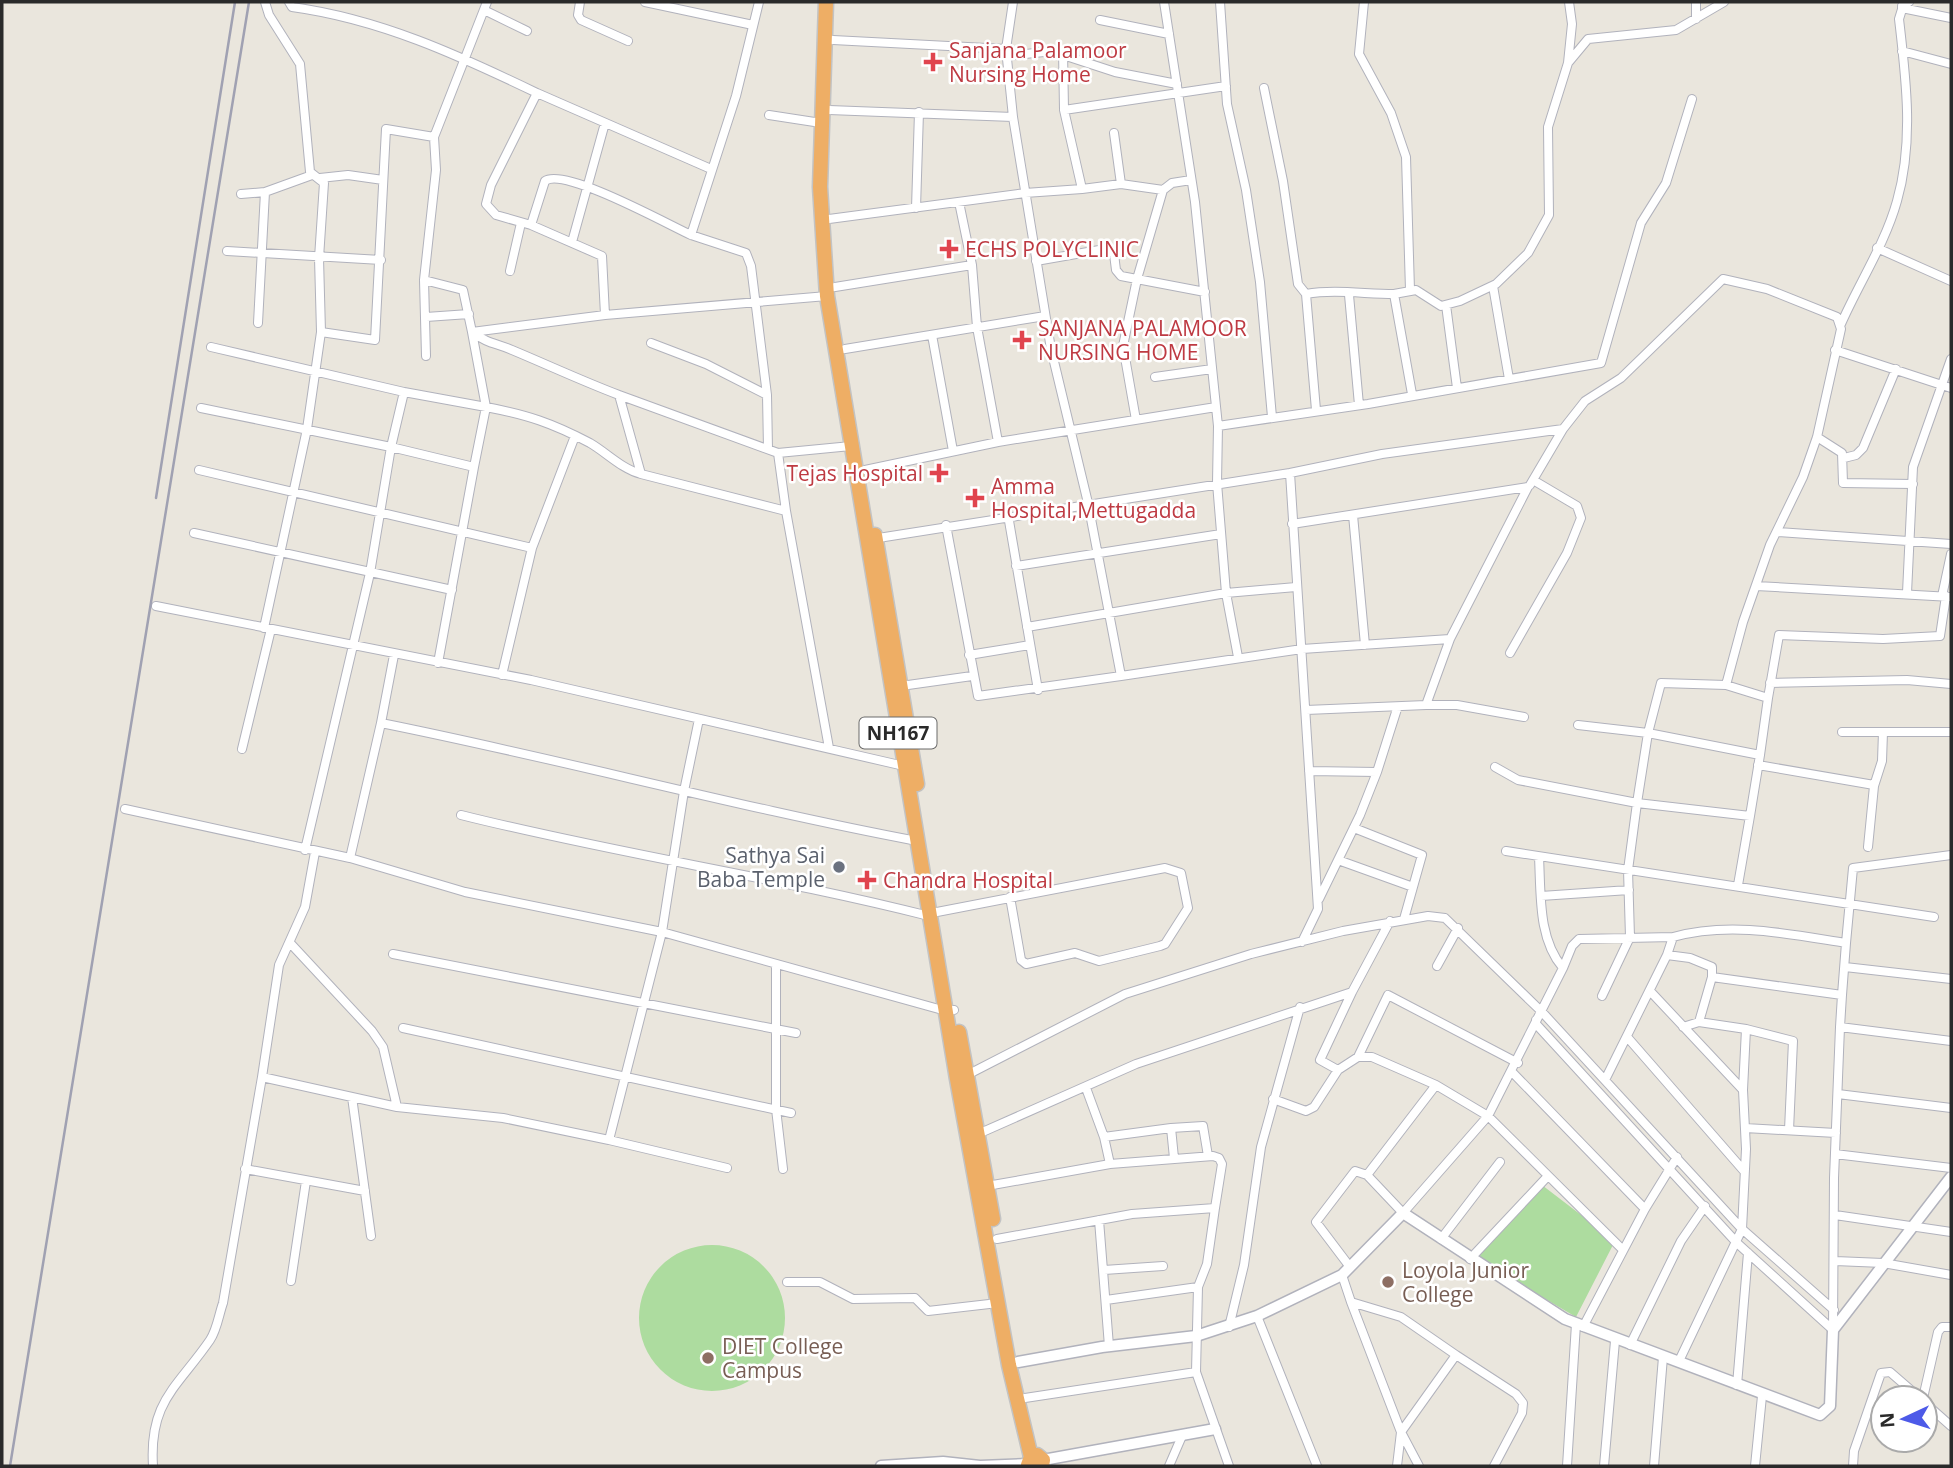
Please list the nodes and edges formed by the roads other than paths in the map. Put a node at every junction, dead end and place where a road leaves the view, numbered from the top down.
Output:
1 (265, 2) edge
2 (289, 2) edge
3 (580, 2) edge
4 (645, 2) edge
5 (759, 2) edge
6 (826, 2) edge
7 (835, 2) edge
8 (1013, 2) edge
9 (1164, 2) edge
10 (1220, 2) edge
11 (1364, 2) edge
12 (1569, 2) edge
13 (1696, 2) edge
14 (1724, 2) edge
15 (1904, 4) edge
16 (485, 6) edge
17 (1951, 18) edge
18 (1696, 19) junction
19 (1100, 20) dead end
20 (753, 25) junction
21 (527, 31) dead end
22 (1169, 34) junction
23 (833, 40) junction
24 (628, 41) dead end
25 (1902, 51) junction
26 (1006, 52) junction
27 (1063, 55) junction
28 (466, 59) junction
29 (1568, 63) junction
30 (1951, 64) edge
31 (1177, 84) junction
32 (1226, 86) junction
33 (1264, 88) dead end
34 (537, 93) junction
35 (1178, 93) junction
36 (1692, 99) dead end
37 (829, 110) junction
38 (1064, 110) junction
39 (919, 112) junction
40 (769, 115) dead end
41 (1013, 117) junction
42 (604, 123) junction
43 (821, 123) junction
44 (1114, 133) dead end
45 (434, 137) junction
46 (712, 169) junction
47 (316, 176) junction
48 (383, 180) junction
49 (1191, 180) junction
50 (1121, 184) junction
51 (587, 187) junction
52 (1082, 189) junction
53 (1163, 190) junction
54 (265, 192) junction
55 (1025, 193) junction
56 (241, 194) dead end
57 (959, 202) junction
58 (916, 208) junction
59 (829, 219) junction
60 (521, 223) junction
61 (531, 225) junction
62 (691, 235) junction
63 (572, 242) junction
64 (1877, 248) junction
65 (228, 251) dead end
66 (263, 253) junction
67 (319, 257) junction
68 (381, 260) junction
69 (1036, 261) junction
70 (972, 265) junction
71 (510, 271) dead end
72 (1137, 279) junction
73 (424, 281) junction
74 (1951, 281) edge
75 (1493, 286) junction
76 (1410, 290) junction
77 (831, 292) junction
78 (1205, 292) junction
79 (1306, 294) junction
80 (1394, 294) junction
81 (1349, 295) junction
82 (755, 300) junction
83 (1446, 304) junction
84 (469, 314) junction
85 (606, 315) junction
86 (1045, 316) junction
87 (426, 317) junction
88 (258, 323) dead end
89 (1841, 324) junction
90 (977, 327) junction
91 (321, 332) junction
92 (472, 332) junction
93 (932, 335) junction
94 (650, 342) dead end
95 (211, 347) dead end
96 (845, 349) junction
97 (1835, 350) junction
98 (426, 356) dead end
99 (1951, 359) edge
100 (1212, 369) junction
101 (1896, 369) junction
102 (317, 371) junction
103 (1155, 377) dead end
104 (1508, 379) junction
105 (1947, 386) edge
106 (1457, 387) junction
107 (404, 392) junction
108 (1412, 394) junction
109 (619, 395) junction
110 (767, 395) junction
111 (1359, 405) junction
112 (486, 407) junction
113 (1216, 407) junction
114 (201, 408) dead end
115 (1316, 411) junction
116 (1272, 417) junction
117 (1136, 420) junction
118 (1218, 426) junction
119 (307, 429) junction
120 (1072, 429) junction
121 (1563, 429) junction
122 (575, 436) junction
123 (1817, 437) junction
124 (998, 442) junction
125 (851, 446) junction
126 (391, 447) junction
127 (768, 449) junction
128 (953, 451) junction
129 (778, 453) junction
130 (1844, 458) junction
131 (474, 467) junction
132 (199, 470) dead end
133 (865, 470) junction
134 (1290, 473) junction
135 (641, 474) junction
136 (1217, 483) junction
137 (1531, 484) junction
138 (1913, 484) junction
139 (293, 490) junction
140 (1088, 503) junction
141 (380, 511) junction
142 (786, 511) junction
143 (1353, 515) junction
144 (1008, 516) junction
145 (1292, 524) junction
146 (946, 525) junction
147 (1778, 531) junction
148 (194, 533) dead end
149 (463, 533) junction
150 (1221, 534) junction
151 (1911, 538) junction
152 (871, 539) junction
153 (1951, 544) edge
154 (532, 548) junction
155 (280, 552) junction
156 (1098, 553) junction
157 (1951, 554) edge
158 (1016, 566) junction
159 (370, 573) junction
160 (1756, 586) junction
161 (1296, 587) junction
162 (452, 590) junction
163 (1226, 593) junction
164 (1907, 593) junction
165 (1946, 596) edge
166 (156, 606) dead end
167 (1108, 615) junction
168 (1027, 627) junction
169 (267, 629) junction
170 (1450, 639) junction
171 (1030, 645) junction
172 (1365, 645) junction
173 (354, 646) junction
174 (1302, 649) junction
175 (1510, 653) dead end
176 (394, 655) junction
177 (969, 655) junction
178 (1238, 657) junction
179 (438, 663) junction
180 (502, 675) junction
181 (972, 676) junction
182 (1121, 676) junction
183 (1770, 683) junction
184 (1951, 684) edge
185 (1726, 685) junction
186 (901, 686) junction
187 (1038, 690) junction
188 (1768, 698) junction
189 (1426, 705) junction
190 (1397, 709) junction
191 (1306, 710) junction
192 (1524, 717) dead end
193 (699, 719) junction
194 (381, 723) junction
195 (1578, 724) dead end
196 (1842, 732) dead end
197 (1883, 732) junction
198 (1951, 732) edge
199 (1648, 733) junction
200 (829, 748) junction
201 (242, 749) dead end
202 (1760, 755) junction
203 (1758, 765) junction
204 (904, 766) junction
205 (1496, 767) dead end
206 (1310, 771) junction
207 (1377, 772) junction
208 (1874, 785) junction
209 (684, 791) junction
210 (1637, 803) junction
211 (125, 809) dead end
212 (461, 815) dead end
213 (1750, 816) junction
214 (1354, 828) junction
215 (917, 841) junction
216 (1868, 847) dead end
217 (310, 851) junction
218 (1506, 851) dead end
219 (1951, 855) edge
220 (350, 858) junction
221 (1539, 858) junction
222 (673, 860) junction
223 (1338, 860) junction
224 (1628, 870) junction
225 (1738, 885) junction
226 (1412, 887) junction
227 (1629, 890) junction
228 (1541, 896) junction
229 (1010, 897) junction
230 (1317, 901) junction
231 (1849, 906) junction
232 (933, 914) junction
233 (1934, 917) dead end
234 (1404, 919) junction
235 (1390, 922) junction
236 (1458, 928) junction
237 (662, 932) junction
238 (1630, 937) junction
239 (1673, 937) junction
240 (1302, 942) junction
241 (1846, 943) junction
242 (290, 944) junction
243 (393, 954) dead end
244 (1667, 955) junction
245 (776, 964) junction
246 (1437, 966) dead end
247 (1845, 967) junction
248 (1563, 968) junction
249 (1712, 977) junction
250 (1951, 979) edge
251 (1650, 990) junction
252 (1352, 992) junction
253 (1842, 995) junction
254 (1602, 996) dead end
255 (644, 1003) junction
256 (1300, 1007) junction
257 (950, 1011) junction
258 (1539, 1011) junction
259 (1699, 1022) junction
260 (1536, 1024) junction
261 (1683, 1027) junction
262 (1840, 1027) junction
263 (403, 1028) dead end
264 (775, 1028) junction
265 (1746, 1030) junction
266 (796, 1033) dead end
267 (1628, 1038) junction
268 (1951, 1041) edge
269 (1358, 1057) junction
270 (1518, 1063) junction
271 (1338, 1070) junction
272 (1512, 1072) junction
273 (967, 1075) junction
274 (262, 1077) junction
275 (625, 1077) junction
276 (1605, 1080) junction
277 (1436, 1085) junction
278 (1086, 1088) junction
279 (1743, 1090) junction
280 (1838, 1094) junction
281 (352, 1097) junction
282 (1273, 1099) junction
283 (397, 1107) junction
284 (1951, 1108) edge
285 (776, 1109) junction
286 (791, 1113) dead end
287 (1488, 1116) junction
288 (1171, 1128) junction
289 (1745, 1128) junction
290 (1789, 1130) junction
291 (1836, 1133) junction
292 (978, 1134) junction
293 (1104, 1137) junction
294 (609, 1140) junction
295 (1835, 1154) junction
296 (1208, 1156) junction
297 (1677, 1157) junction
298 (1174, 1158) junction
299 (1500, 1162) dead end
300 (1110, 1164) junction
301 (727, 1168) dead end
302 (1951, 1168) edge
303 (783, 1169) dead end
304 (245, 1170) junction
305 (1670, 1170) junction
306 (1744, 1171) junction
307 (1367, 1175) junction
308 (1547, 1177) junction
309 (1951, 1177) edge
310 (306, 1181) junction
311 (987, 1186) junction
312 (365, 1191) junction
313 (1704, 1206) junction
314 (1215, 1208) junction
315 (1645, 1209) junction
316 (1403, 1213) junction
317 (1835, 1216) junction
318 (1099, 1220) junction
319 (1911, 1226) junction
320 (1742, 1229) junction
321 (1951, 1232) edge
322 (371, 1236) dead end
323 (997, 1239) junction
324 (1441, 1239) junction
325 (1737, 1243) junction
326 (1623, 1250) junction
327 (1748, 1254) junction
328 (1470, 1259) junction
329 (1835, 1261) junction
330 (1883, 1263) junction
331 (1163, 1266) dead end
332 (1350, 1267) junction
333 (1104, 1270) junction
334 (1789, 1273) junction
335 (1342, 1275) junction
336 (1951, 1275) edge
337 (291, 1282) dead end
338 (787, 1282) dead end
339 (1198, 1287) junction
340 (1787, 1290) junction
341 (1106, 1300) junction
342 (1351, 1302) junction
343 (998, 1303) junction
344 (1834, 1310) junction
345 (1257, 1316) junction
346 (1579, 1325) junction
347 (1229, 1326) junction
348 (1951, 1327) edge
349 (1833, 1330) junction
350 (1196, 1336) junction
351 (1615, 1341) junction
352 (1630, 1345) junction
353 (1109, 1346) junction
354 (1456, 1355) junction
355 (1663, 1357) junction
356 (1679, 1361) junction
357 (1018, 1362) junction
358 (1196, 1372) junction
359 (1877, 1384) edge
360 (1904, 1384) edge
361 (1927, 1384) edge
362 (1737, 1385) junction
363 (1762, 1396) junction
364 (1025, 1398) junction
365 (1869, 1408) edge
366 (1215, 1429) junction
367 (1401, 1432) junction
368 (1182, 1436) junction
369 (1037, 1463) edge
370 (153, 1466) edge
371 (881, 1466) edge
372 (1168, 1466) edge
373 (1229, 1466) edge
374 (1317, 1466) edge
375 (1397, 1466) edge
376 (1419, 1466) edge
377 (1494, 1466) edge
378 (1567, 1466) edge
379 (1604, 1466) edge
380 (1654, 1466) edge
381 (1756, 1466) edge
382 (1853, 1466) edge

1 - 47 street
2 - 28 street
3 - 24 street
4 - 20 street
5 - 20 street
6 - 43 highway, NH167
7 - 23 highway, NH167
8 - 26 street
9 - 22 street
10 - 32 street
11 - 76 street
12 - 29 street
13 - 18 street
14 - 18 street
15 - 17 street
15 - 25 street
16 - 21 street
16 - 28 street
18 - 29 street
19 - 22 street
20 - 46 street
22 - 31 street
23 - 26 street
23 - 37 highway, NH167
25 - 30 street
25 - 64 street
26 - 27 street
26 - 41 street
27 - 31 street
27 - 38 street
28 - 34 street
28 - 45 street
29 - 75 street
31 - 35 street
32 - 35 street
32 - 116 street
33 - 79 street
34 - 42 street
34 - 60 street
35 - 38 street
35 - 49 street
36 - 104 street
37 - 39 street
37 - 59 highway, NH167
38 - 52 street
39 - 41 street
39 - 58 street
40 - 43 street
41 - 55 street
42 - 46 street
42 - 51 street
43 - 77 highway, NH167
44 - 50 street
45 - 48 street
45 - 73 street
46 - 62 street
47 - 48 street
47 - 54 street
47 - 67 street
48 - 68 street
49 - 53 street
49 - 78 street
50 - 52 street
50 - 53 street
51 - 61 street
51 - 62 street
51 - 63 street
52 - 55 street
53 - 72 street
54 - 56 street
54 - 66 street
55 - 57 street
55 - 69 street
57 - 58 street
57 - 70 street
58 - 59 street
59 - 77 highway, NH167
60 - 61 street
60 - 71 street
61 - 63 street
62 - 82 street
63 - 85 street
64 - 74 street
64 - 89 street
65 - 66 street
66 - 67 street
66 - 88 street
67 - 68 street
67 - 91 street
68 - 91 street
69 - 72 street
69 - 86 street
70 - 77 street
70 - 90 street
72 - 78 street
72 - 117 street
73 - 84 street
73 - 87 street
75 - 83 street
75 - 104 street
76 - 80 street
76 - 83 street
77 - 82 street
77 - 96 highway, NH167
77 - 125 highway, NH167
78 - 100 street
79 - 81 street
79 - 115 street
80 - 81 street
80 - 108 street
81 - 111 street
82 - 85 street
82 - 110 street
83 - 106 street
84 - 87 street
84 - 92 street
85 - 92 street
86 - 90 street
86 - 120 street
87 - 98 street
89 - 97 street
89 - 121 street
90 - 93 street
90 - 124 street
91 - 102 street
92 - 109 street
92 - 112 street
93 - 96 street
93 - 128 street
94 - 110 street
95 - 102 street
96 - 133 highway, NH167
97 - 101 street
97 - 123 street
99 - 105 street
100 - 103 street
100 - 113 street
101 - 105 street
101 - 130 street
102 - 107 street
102 - 119 street
104 - 106 street
105 - 138 street
106 - 108 street
107 - 112 street
107 - 126 street
108 - 111 street
109 - 127 street
109 - 135 street
110 - 127 street
111 - 115 street
112 - 122 street
112 - 131 street
113 - 117 street
113 - 118 street
114 - 119 street
115 - 116 street
116 - 118 street
117 - 120 street
118 - 136 street
119 - 126 street
119 - 139 street
120 - 124 street
120 - 140 street
121 - 134 street
121 - 137 street
122 - 135 street
122 - 154 street
123 - 130 street
123 - 147 street
124 - 128 street
125 - 129 street
125 - 152 highway, NH167
126 - 131 street
126 - 141 street
127 - 129 street
128 - 133 street
129 - 142 street
130 - 138 street
131 - 149 street
132 - 139 street
133 - 152 highway, NH167
134 - 136 street
134 - 145 street
135 - 142 street
136 - 140 street
136 - 150 street
137 - 143 street
137 - 170 street
137 - 175 street
138 - 151 street
139 - 141 street
139 - 155 street
140 - 144 street
140 - 156 street
141 - 149 street
141 - 159 street
142 - 200 street
143 - 145 street
143 - 172 street
144 - 146 street
144 - 158 street
145 - 161 street
146 - 152 street
146 - 177 street
147 - 151 street
147 - 160 street
148 - 155 street
149 - 154 street
149 - 162 street
150 - 156 street
150 - 163 street
151 - 153 street
151 - 164 street
152 - 186 highway, NH167
152 - 204 highway, NH167
154 - 180 street
155 - 159 street
155 - 169 street
156 - 158 street
156 - 167 street
157 - 165 street
158 - 168 street
159 - 162 street
159 - 173 street
160 - 164 street
160 - 185 street
161 - 163 street
161 - 174 street
162 - 179 street
163 - 167 street
163 - 178 street
164 - 165 street
165 - 183 street
166 - 169 street
167 - 168 street
167 - 182 street
168 - 171 street
169 - 173 street
169 - 201 street
170 - 172 street
170 - 189 street
171 - 177 street
171 - 187 street
172 - 174 street
173 - 176 street
173 - 217 street
174 - 178 street
174 - 191 street
176 - 179 street
176 - 194 street
177 - 181 street
178 - 182 street
179 - 180 street
180 - 193 street
181 - 186 street
181 - 187 street
182 - 187 street
183 - 184 street
183 - 188 street
185 - 188 street
185 - 199 street
186 - 232 highway, NH167
188 - 202 street
189 - 190 street
189 - 192 street
190 - 191 street
190 - 207 street
191 - 206 street
193 - 200 street
193 - 209 street
194 - 209 street
194 - 220 street
195 - 199 street
196 - 197 street
197 - 198 street
197 - 208 street
199 - 202 street
199 - 210 street
200 - 204 street
202 - 203 street
203 - 208 street
203 - 213 street
204 - 215 highway, NH167
205 - 210 street
206 - 207 street
206 - 230 street
207 - 214 street
208 - 216 street
209 - 215 street
209 - 222 street
210 - 213 street
210 - 224 street
211 - 217 street
212 - 222 street
213 - 225 street
214 - 223 street
214 - 226 street
215 - 232 highway, NH167
217 - 220 street
217 - 242 street
218 - 221 street
219 - 231 street
220 - 237 street
221 - 224 street
221 - 228 street
222 - 232 street
222 - 237 street
223 - 226 street
223 - 230 street
224 - 225 street
224 - 227 street
225 - 231 street
226 - 234 street
227 - 228 street
227 - 238 street
228 - 248 street
229 - 229 street
229 - 232 street
230 - 240 street
231 - 233 street
231 - 241 street
232 - 257 highway, NH167
234 - 235 street
234 - 236 street
235 - 240 street
235 - 252 street
236 - 246 street
236 - 258 street
237 - 245 street
237 - 255 street
238 - 239 street
238 - 248 street
238 - 254 street
239 - 241 street
239 - 244 street
240 - 273 street
241 - 247 street
242 - 274 street
242 - 283 street
243 - 255 street
244 - 249 street
244 - 251 street
245 - 257 street
245 - 264 street
247 - 250 street
247 - 253 street
248 - 258 street
249 - 253 street
249 - 259 street
251 - 261 street
251 - 267 street
252 - 256 street
252 - 271 street
253 - 262 street
255 - 264 street
255 - 275 street
256 - 278 street
256 - 282 street
257 - 273 highway, NH167
257 - 343 highway, NH167
258 - 260 street
258 - 276 street
259 - 261 street
259 - 265 street
260 - 270 street
260 - 305 street
261 - 279 street
262 - 268 street
262 - 280 street
263 - 275 street
264 - 266 street
264 - 285 street
265 - 279 street
265 - 290 street
267 - 276 street
267 - 306 street
269 - 270 street
269 - 271 street
269 - 277 street
270 - 272 street
271 - 282 street
272 - 287 street
272 - 315 street
273 - 292 highway, NH167
274 - 281 street
274 - 304 street
275 - 285 street
275 - 294 street
276 - 297 street
277 - 287 street
277 - 307 street
278 - 292 street
278 - 293 street
279 - 289 street
280 - 284 street
280 - 291 street
281 - 283 street
281 - 312 street
282 - 347 street
283 - 294 street
285 - 286 street
285 - 303 street
287 - 308 street
287 - 316 street
288 - 293 street
288 - 296 street
288 - 298 street
289 - 290 street
289 - 306 street
290 - 291 street
291 - 295 street
292 - 311 highway, NH167
293 - 300 street
294 - 301 street
295 - 302 street
295 - 317 street
296 - 298 street
296 - 314 street
297 - 305 street
297 - 320 street
298 - 300 street
299 - 324 street
300 - 311 street
304 - 310 street
304 - 370 street
305 - 313 street
305 - 315 street
306 - 320 street
307 - 316 street
307 - 332 street
308 - 326 street
308 - 328 street
309 - 319 street
310 - 312 street
310 - 337 street
311 - 323 highway, NH167
312 - 322 street
313 - 325 street
313 - 352 street
314 - 318 street
314 - 339 street
315 - 326 street
316 - 324 street
316 - 332 street
317 - 319 street
317 - 329 street
318 - 323 street
318 - 333 street
319 - 321 street
319 - 330 street
320 - 325 street
320 - 334 street
323 - 357 highway, NH167
324 - 328 street
325 - 327 street
325 - 356 street
326 - 346 street
327 - 340 street
327 - 362 street
328 - 346 street
329 - 330 street
329 - 344 street
330 - 336 street
330 - 349 street
331 - 333 street
332 - 335 street
333 - 341 street
334 - 340 street
334 - 344 street
335 - 342 street
335 - 345 street
338 - 343 street
339 - 341 street
339 - 350 street
340 - 349 street
341 - 353 street
342 - 354 street
342 - 367 street
343 - 369 highway, NH167
344 - 349 street
345 - 347 street
345 - 374 street
346 - 351 street
346 - 378 street
347 - 350 street
348 - 361 street
349 - 363 street
350 - 353 street
350 - 358 street
351 - 352 street
351 - 379 street
352 - 355 street
353 - 357 street
354 - 367 street
354 - 377 street
355 - 356 street
355 - 380 street
356 - 362 street
357 - 364 highway, NH167
358 - 364 street
358 - 366 street
359 - 360 street
362 - 363 street
363 - 381 street
364 - 369 highway, NH167
365 - 382 street
366 - 368 street
366 - 373 street
367 - 375 street
367 - 376 street
368 - 369 street
368 - 372 street
369 - 371 street

